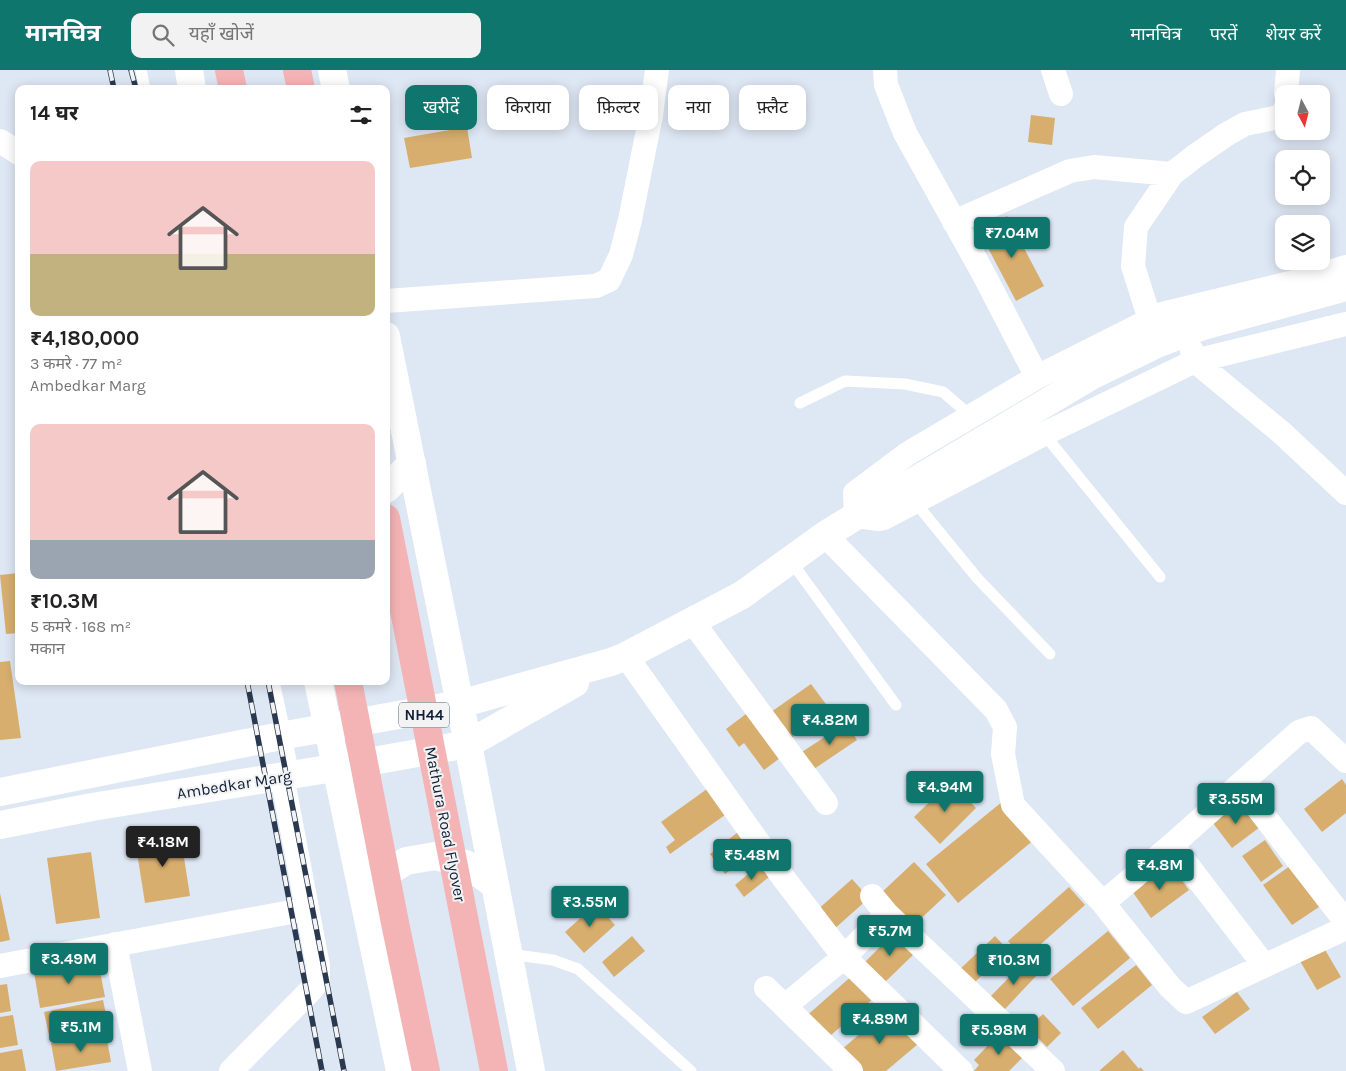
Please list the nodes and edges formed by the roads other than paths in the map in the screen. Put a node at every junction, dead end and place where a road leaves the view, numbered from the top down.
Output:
1 (141, 70) edge
2 (188, 70) edge
3 (229, 70) edge
4 (297, 70) edge
5 (332, 70) edge
6 (885, 70) edge
7 (1053, 70) edge
8 (1288, 70) edge
9 (656, 71) edge
10 (143, 85) edge
11 (191, 85) edge
12 (232, 85) edge
13 (299, 85) edge
14 (335, 85) edge
15 (1287, 85) edge
16 (1061, 94) dead end
17 (1275, 118) edge
18 (0, 141) edge
19 (15, 150) edge
20 (1172, 174) junction
21 (954, 222) junction
22 (1346, 267) edge
23 (1346, 287) edge
24 (390, 300) edge
25 (1178, 309) junction
26 (1150, 320) junction
27 (1346, 324) edge
28 (390, 356) edge
29 (1196, 361) junction
30 (1037, 376) junction
31 (800, 403) dead end
32 (971, 416) junction
33 (1044, 434) junction
34 (412, 463) junction
35 (390, 485) edge
36 (1346, 493) edge
37 (915, 502) junction
38 (856, 516) junction
39 (825, 535) junction
40 (390, 538) edge
41 (790, 560) junction
42 (1160, 577) dead end
43 (692, 621) junction
44 (1050, 654) dead end
45 (618, 659) junction
46 (275, 685) edge
47 (319, 685) edge
48 (349, 685) edge
49 (460, 704) junction
50 (896, 705) dead end
51 (328, 728) junction
52 (286, 735) junction
53 (468, 744) junction
54 (1346, 761) edge
55 (333, 768) junction
56 (288, 775) junction
57 (1240, 785) junction
58 (0, 792) edge
59 (826, 803) dead end
60 (0, 825) edge
61 (1172, 845) junction
62 (495, 885) junction
63 (1103, 903) junction
64 (367, 908) junction
65 (307, 909) junction
66 (1346, 922) edge
67 (1346, 928) edge
68 (115, 944) junction
69 (508, 954) junction
70 (844, 957) junction
71 (1264, 965) junction
72 (0, 966) edge
73 (766, 988) dead end
74 (785, 1006) junction
75 (399, 1066) edge
76 (140, 1071) edge
77 (231, 1071) edge
78 (426, 1071) edge
79 (494, 1071) edge
80 (531, 1071) edge
81 (691, 1071) edge
82 (851, 1071) edge
83 (960, 1071) edge
84 (1053, 1071) edge

1 - 10 lane
2 - 11 street
3 - 12 highway
4 - 13 highway
5 - 14 street
6 - 21 street
7 - 16 street
8 - 15 street
9 - 24 street
17 - 20 street
18 - 19 street
20 - 21 street
20 - 26 street
21 - 30 street
22 - 25 street
23 - 38 street
25 - 26 street
25 - 29 street
26 - 30 street
27 - 29 street
28 - 34 street
29 - 33 street
29 - 36 street
30 - 32 street
31 - 32 lane
32 - 38 street
33 - 37 street
33 - 42 lane
34 - 35 street
34 - 49 street
37 - 38 street
37 - 44 lane
38 - 39 street
39 - 41 street
39 - 63 street
40 - 79 highway, Mathura Road Flyover / NH44
41 - 43 street
41 - 50 lane
43 - 45 street
43 - 59 street
45 - 49 street
45 - 53 street
45 - 70 street
46 - 52 lane
47 - 51 street
48 - 78 highway
49 - 51 street
49 - 53 street
51 - 52 street
51 - 55 street
52 - 56 lane
52 - 58 street
53 - 55 street, Ambedkar Marg
53 - 62 street
54 - 57 street
55 - 56 street, Ambedkar Marg
55 - 64 street
55 - 75 street
56 - 60 street, Ambedkar Marg
56 - 65 street
57 - 61 street
57 - 66 street
61 - 63 street
61 - 71 street
62 - 64 street
62 - 69 street
63 - 71 street
64 - 75 street
65 - 68 street
65 - 77 street
67 - 71 street
68 - 72 street
68 - 76 street
69 - 80 street
69 - 81 lane
70 - 74 street
70 - 83 street
70 - 84 street
73 - 74 street
74 - 82 street

